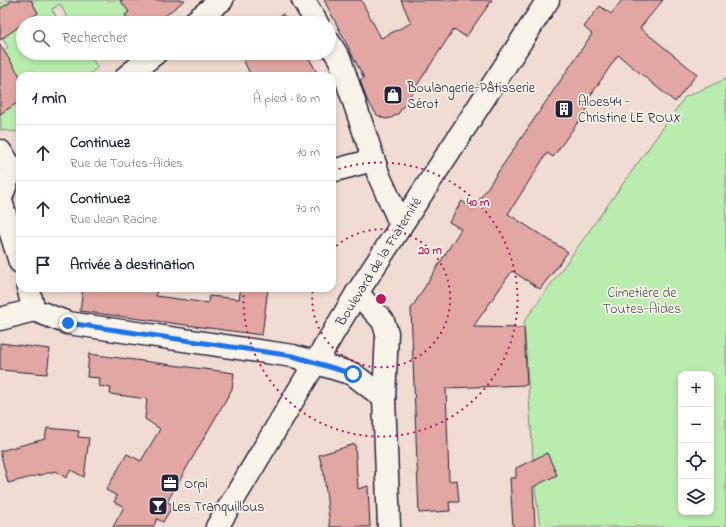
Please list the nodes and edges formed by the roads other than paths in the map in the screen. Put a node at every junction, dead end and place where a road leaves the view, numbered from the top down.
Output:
1 (222, 0) edge
2 (303, 0) edge
3 (548, 0) edge
4 (202, 16) edge
5 (313, 16) edge
6 (336, 53) edge
7 (147, 60) edge
8 (132, 72) edge
9 (11, 160) edge
10 (373, 160) junction
11 (336, 170) edge
12 (0, 198) edge
13 (401, 225) junction
14 (16, 249) edge
15 (29, 292) edge
16 (358, 294) junction
17 (34, 310) junction
18 (0, 319) edge
19 (315, 362) junction
20 (384, 398) junction
21 (217, 527) edge
22 (389, 527) edge

1 - 4 street
2 - 5 street
3 - 13 street, Boulevard de la Fraternité
6 - 10 street
7 - 8 street
9 - 12 street
10 - 11 street
10 - 13 street
12 - 14 street
13 - 16 street, Boulevard de la Fraternité
15 - 17 street
16 - 19 street, Boulevard de la Fraternité
16 - 20 street
17 - 18 street
17 - 19 street
19 - 20 street
19 - 21 street, Boulevard de la Fraternité
20 - 22 street

